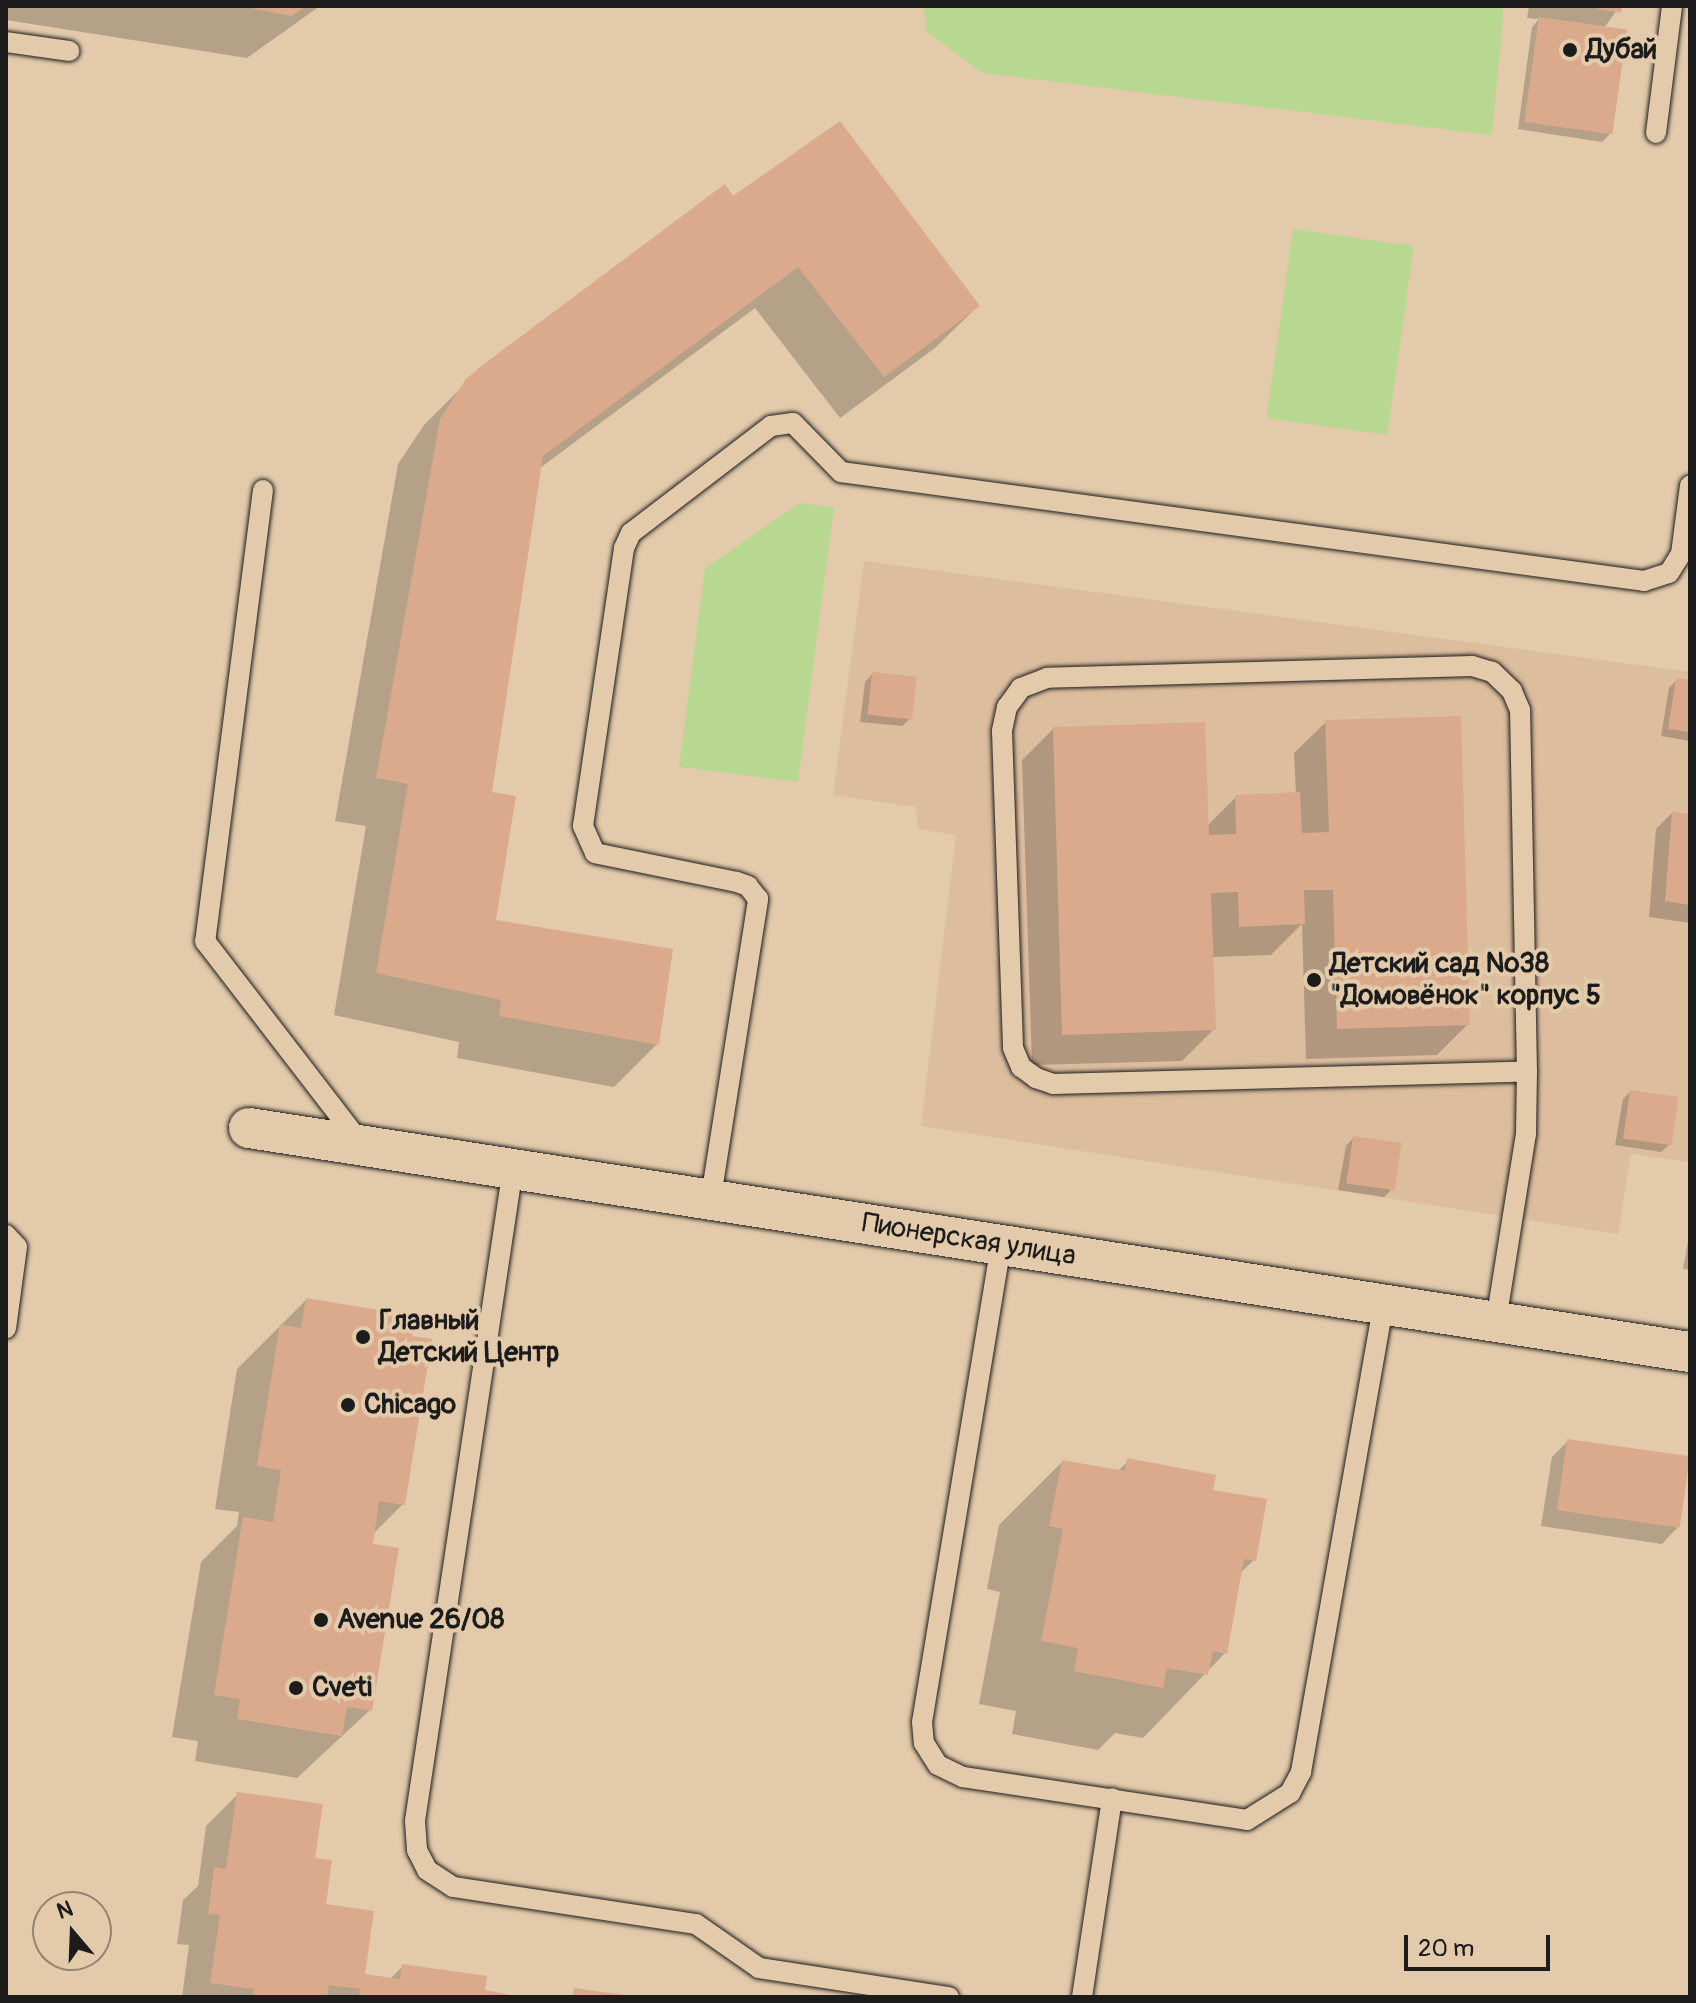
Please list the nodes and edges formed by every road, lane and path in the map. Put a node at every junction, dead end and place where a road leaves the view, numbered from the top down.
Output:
1 (1672, 6) edge
2 (6, 42) edge
3 (69, 51) dead end
4 (1656, 133) dead end
5 (1690, 486) edge
6 (263, 490) dead end
7 (1527, 1072) junction
8 (249, 1128) dead end
9 (364, 1146) junction
10 (513, 1168) junction
11 (711, 1197) junction
12 (6, 1235) edge
13 (1001, 1245) junction
14 (1383, 1305) junction
15 (1496, 1321) junction
16 (6, 1328) edge
17 (1690, 1352) edge
18 (1112, 1798) junction
19 (949, 1997) edge
20 (1082, 1997) edge

1 - 4 lane
2 - 3 lane
5 - 11 lane
6 - 9 lane
7 - 7 lane
7 - 15 lane
8 - 9 street, Пионерская улица
9 - 10 street, Пионерская улица
10 - 11 street, Пионерская улица
10 - 19 lane
11 - 13 street, Пионерская улица
12 - 16 lane
13 - 14 street, Пионерская улица
13 - 18 lane
14 - 15 street, Пионерская улица
14 - 18 lane
15 - 17 street, Пионерская улица
18 - 20 lane

